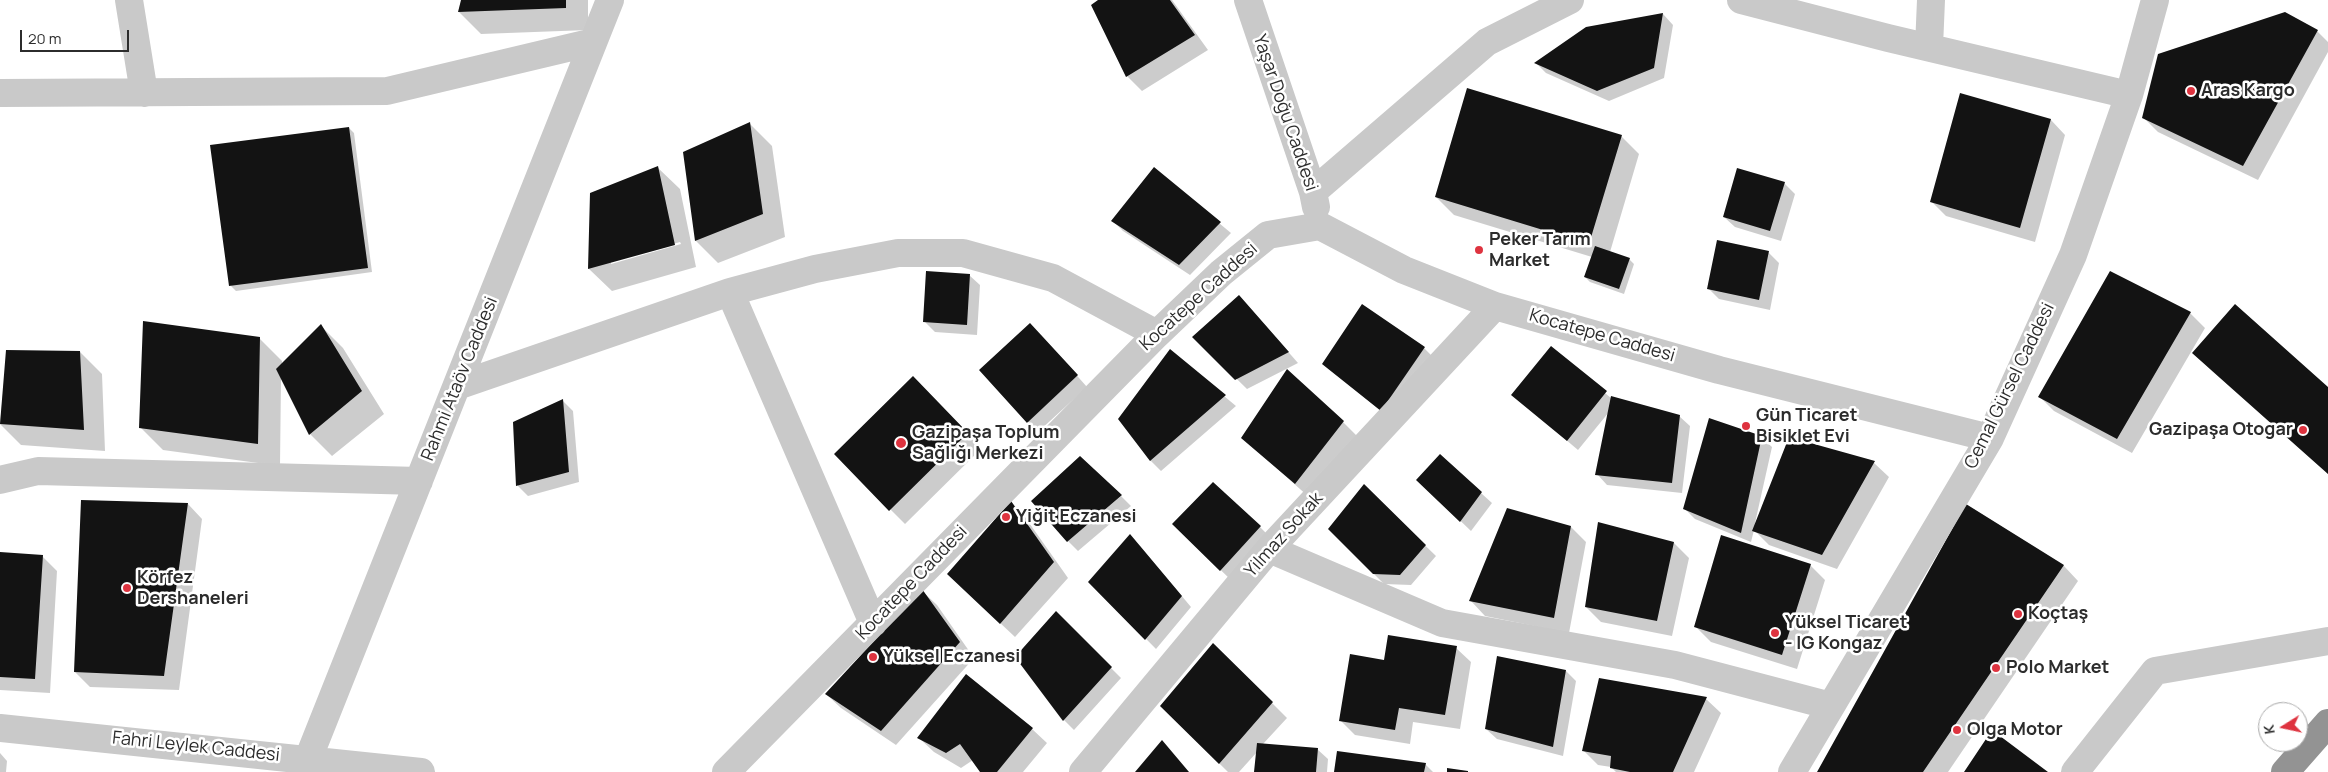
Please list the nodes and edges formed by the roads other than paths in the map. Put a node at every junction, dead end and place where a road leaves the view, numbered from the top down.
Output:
1 (129, 0) edge
2 (610, 0) edge
3 (1248, 0) edge
4 (1570, 0) edge
5 (1741, 0) edge
6 (1931, 0) edge
7 (2155, 0) edge
8 (593, 42) junction
9 (1929, 47) junction
10 (144, 92) junction
11 (0, 93) edge
12 (2130, 95) junction
13 (1313, 192) junction
14 (1320, 226) junction
15 (730, 292) junction
16 (1495, 306) junction
17 (1157, 334) junction
18 (457, 386) junction
19 (1990, 438) junction
20 (0, 480) edge
21 (420, 481) junction
22 (1270, 549) junction
23 (873, 623) junction
24 (2328, 641) edge
25 (1831, 706) junction
26 (2328, 722) edge
27 (0, 728) edge
28 (306, 765) edge
29 (421, 772) edge
30 (726, 772) edge
31 (1082, 772) edge
32 (1792, 772) edge
33 (2075, 772) edge
34 (2285, 772) edge

1 - 10 street
2 - 8 street, Rahmi Ataöv Caddesi
3 - 13 street, Yaşar Doğu Caddesi
4 - 13 street
5 - 9 street
6 - 9 street
7 - 12 street, Cemal Gürsel Caddesi
8 - 10 street
8 - 18 street, Rahmi Ataöv Caddesi
9 - 12 street
10 - 11 street
12 - 19 street, Cemal Gürsel Caddesi
13 - 14 street, Yaşar Doğu Caddesi
14 - 16 street, Kocatepe Caddesi
14 - 17 street, Kocatepe Caddesi
15 - 17 street
15 - 18 street
15 - 23 street
16 - 19 street, Kocatepe Caddesi
16 - 22 street, Yilmaz Sokak
17 - 23 street, Kocatepe Caddesi
18 - 21 street, Rahmi Ataöv Caddesi
19 - 25 street, Cemal Gürsel Caddesi
20 - 21 street
21 - 28 street, Rahmi Ataöv Caddesi
22 - 25 street
22 - 31 street, Yilmaz Sokak
23 - 30 street, Kocatepe Caddesi
24 - 33 street
25 - 32 street, Cemal Gürsel Caddesi
26 - 34 highway
27 - 28 street, Fahri Leylek Caddesi
28 - 29 street, Fahri Leylek Caddesi

